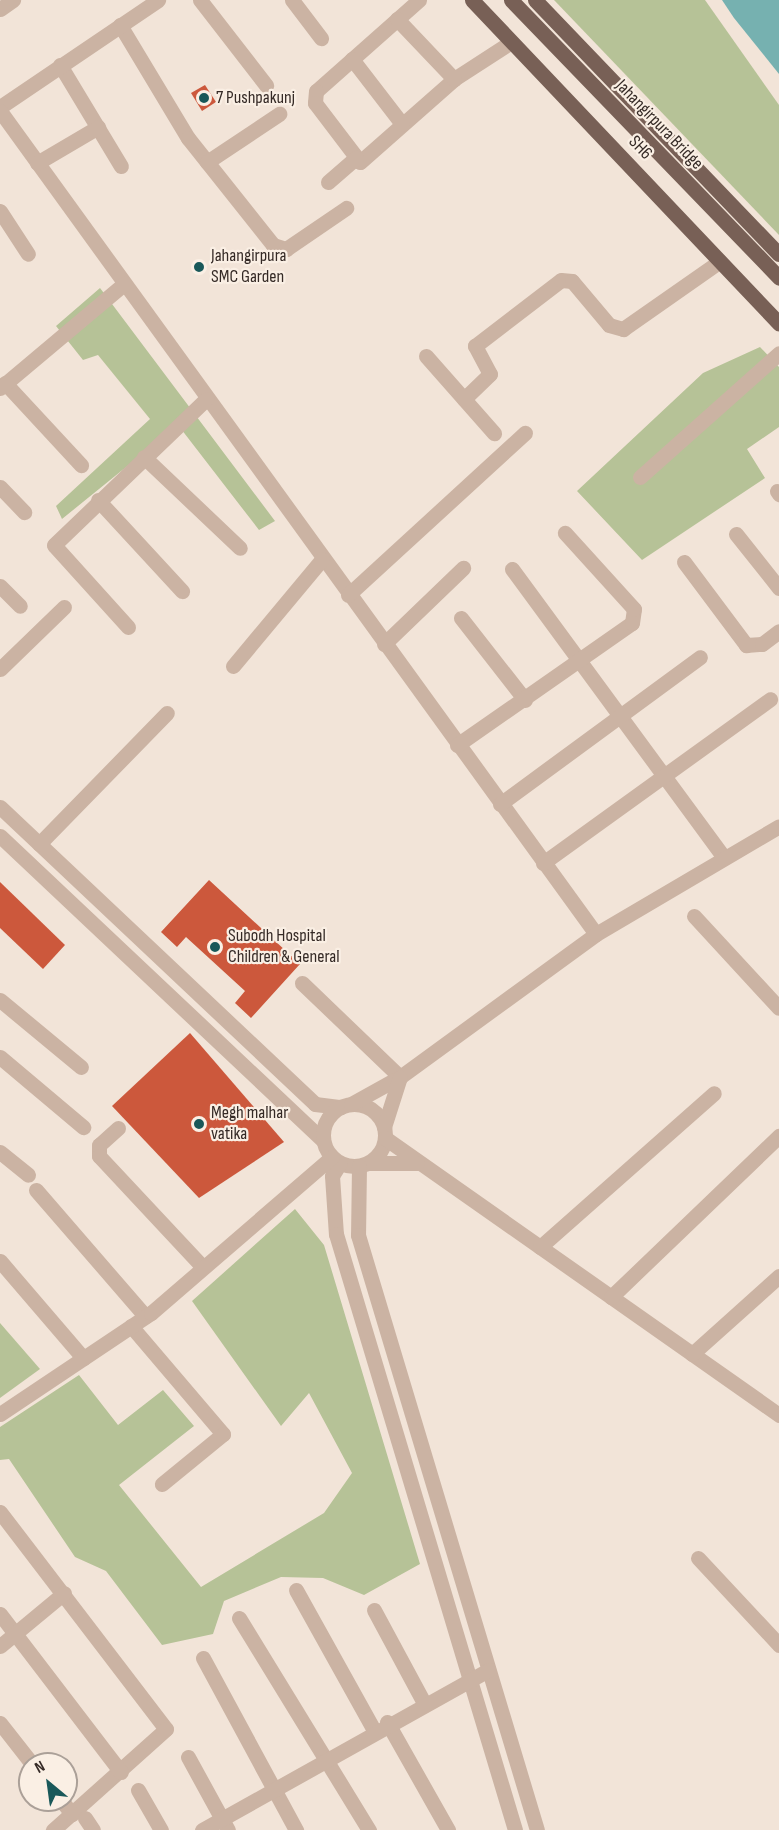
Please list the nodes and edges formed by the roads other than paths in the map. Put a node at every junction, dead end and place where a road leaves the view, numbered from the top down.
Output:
1 (13, 0) edge
2 (158, 0) edge
3 (200, 0) edge
4 (292, 0) edge
5 (419, 0) edge
6 (472, 0) edge
7 (511, 0) edge
8 (536, 0) edge
9 (0, 9) edge
10 (397, 19) junction
11 (120, 25) junction
12 (321, 38) dead end
13 (512, 42) junction
14 (352, 59) junction
15 (60, 65) junction
16 (454, 79) junction
17 (266, 85) dead end
18 (0, 109) edge
19 (279, 114) dead end
20 (402, 124) junction
21 (98, 127) junction
22 (356, 158) junction
23 (207, 162) junction
24 (37, 163) junction
25 (121, 166) dead end
26 (328, 182) dead end
27 (346, 208) dead end
28 (0, 211) edge
29 (28, 254) dead end
30 (779, 254) edge
31 (720, 261) junction
32 (779, 278) edge
33 (124, 284) junction
34 (779, 323) edge
35 (779, 354) edge
36 (426, 356) dead end
37 (3, 385) edge
38 (206, 399) junction
39 (464, 399) junction
40 (494, 433) dead end
41 (525, 433) dead end
42 (144, 457) junction
43 (81, 465) dead end
44 (640, 477) dead end
45 (0, 487) edge
46 (98, 500) junction
47 (24, 512) dead end
48 (565, 533) dead end
49 (736, 534) dead end
50 (240, 548) dead end
51 (322, 559) junction
52 (684, 561) dead end
53 (463, 568) dead end
54 (512, 569) dead end
55 (0, 586) edge
56 (779, 588) edge
57 (182, 591) dead end
58 (348, 595) junction
59 (20, 606) dead end
60 (64, 607) dead end
61 (461, 618) dead end
62 (128, 627) dead end
63 (779, 631) edge
64 (384, 644) junction
65 (700, 657) dead end
66 (582, 661) junction
67 (233, 666) dead end
68 (0, 669) edge
69 (770, 699) dead end
70 (525, 700) junction
71 (167, 712) dead end
72 (624, 715) junction
73 (457, 745) junction
74 (666, 774) junction
75 (500, 804) junction
76 (0, 807) edge
77 (779, 826) edge
78 (2, 841) edge
79 (39, 844) junction
80 (724, 858) junction
81 (543, 862) junction
82 (694, 916) dead end
83 (596, 934) junction
84 (302, 983) dead end
85 (0, 1000) edge
86 (779, 1008) edge
87 (0, 1057) edge
88 (81, 1067) dead end
89 (400, 1077) junction
90 (714, 1093) dead end
91 (346, 1105) junction
92 (83, 1127) dead end
93 (118, 1128) dead end
94 (385, 1132) junction
95 (779, 1136) edge
96 (323, 1140) junction
97 (0, 1152) edge
98 (336, 1160) junction
99 (419, 1163) junction
100 (364, 1165) junction
101 (28, 1175) dead end
102 (36, 1190) dead end
103 (540, 1247) junction
104 (0, 1261) edge
105 (202, 1266) junction
106 (779, 1276) edge
107 (611, 1297) junction
108 (145, 1316) junction
109 (131, 1326) junction
110 (692, 1354) junction
111 (83, 1358) junction
112 (0, 1414) edge
113 (779, 1415) edge
114 (162, 1484) dead end
115 (0, 1512) edge
116 (698, 1557) dead end
117 (296, 1590) dead end
118 (64, 1593) junction
119 (374, 1610) dead end
120 (0, 1614) edge
121 (239, 1618) dead end
122 (15, 1633) junction
123 (779, 1645) edge
124 (0, 1646) edge
125 (203, 1658) dead end
126 (488, 1670) junction
127 (468, 1678) junction
128 (424, 1702) junction
129 (0, 1723) edge
130 (380, 1726) junction
131 (23, 1752) edge
132 (188, 1757) dead end
133 (324, 1759) junction
134 (121, 1772) junction
135 (271, 1787) junction
136 (138, 1791) dead end
137 (83, 1820) edge
138 (225, 1824) edge
139 (53, 1830) edge
140 (161, 1830) edge
141 (202, 1830) edge
142 (296, 1830) edge
143 (369, 1830) edge
144 (448, 1830) edge
145 (515, 1830) edge
146 (537, 1830) edge

1 - 9 street
2 - 11 street
3 - 17 street
4 - 12 street
5 - 10 street
6 - 13 main road, SH6
7 - 32 main road, Jahangirpura Bridge
8 - 30 main road, SH6
10 - 14 street
10 - 16 street
11 - 15 street
11 - 23 street
13 - 16 street
13 - 31 main road, SH6
14 - 20 street
14 - 22 street
15 - 18 street
15 - 21 street
16 - 20 street
18 - 24 street
19 - 23 street
20 - 22 street
21 - 24 street
21 - 25 street
22 - 26 street
23 - 27 street
24 - 33 street
28 - 29 street
31 - 34 main road, SH6
31 - 39 street
33 - 37 street
33 - 38 street
35 - 44 street
36 - 39 street
37 - 43 street
38 - 42 street
38 - 51 street
39 - 40 street
41 - 58 street
42 - 46 street
42 - 50 street
45 - 47 street
46 - 57 street
46 - 62 street
48 - 66 street
49 - 56 street
51 - 58 street
51 - 67 street
52 - 63 street
53 - 64 street
54 - 66 street
55 - 59 street
58 - 64 street
60 - 68 street
61 - 70 street
64 - 73 street
65 - 72 street
66 - 70 street
66 - 72 street
69 - 74 street
70 - 73 street
71 - 79 street
72 - 74 street
72 - 75 street
73 - 75 street
74 - 80 street
74 - 81 street
75 - 81 street
76 - 79 street
77 - 80 street
78 - 96 street
79 - 91 street
80 - 83 street
81 - 83 street
82 - 86 street
83 - 89 street
84 - 89 street
85 - 88 street
87 - 92 street
89 - 91 street
89 - 94 street
90 - 103 street
91 - 94 street
91 - 96 street
93 - 105 street
94 - 99 street
94 - 100 street
95 - 107 street
96 - 98 street
97 - 101 street
98 - 100 street
98 - 105 street
98 - 127 street
99 - 100 street
99 - 103 street
100 - 126 street
102 - 108 street
103 - 107 street
104 - 111 street
105 - 108 street
106 - 110 street
107 - 110 street
108 - 109 street
109 - 111 street
109 - 114 street
110 - 113 street
111 - 112 street
115 - 118 street
116 - 123 street
117 - 130 street
118 - 122 street
118 - 134 street
119 - 128 street
120 - 122 street
121 - 133 street
122 - 124 street
122 - 134 street
125 - 135 street
126 - 127 street
126 - 146 street
127 - 128 street
127 - 145 street
128 - 130 street
129 - 131 street
130 - 133 street
130 - 144 street
132 - 138 street
133 - 135 street
133 - 143 street
134 - 137 street
135 - 138 street
135 - 142 street
136 - 140 street
137 - 139 street
138 - 141 street

